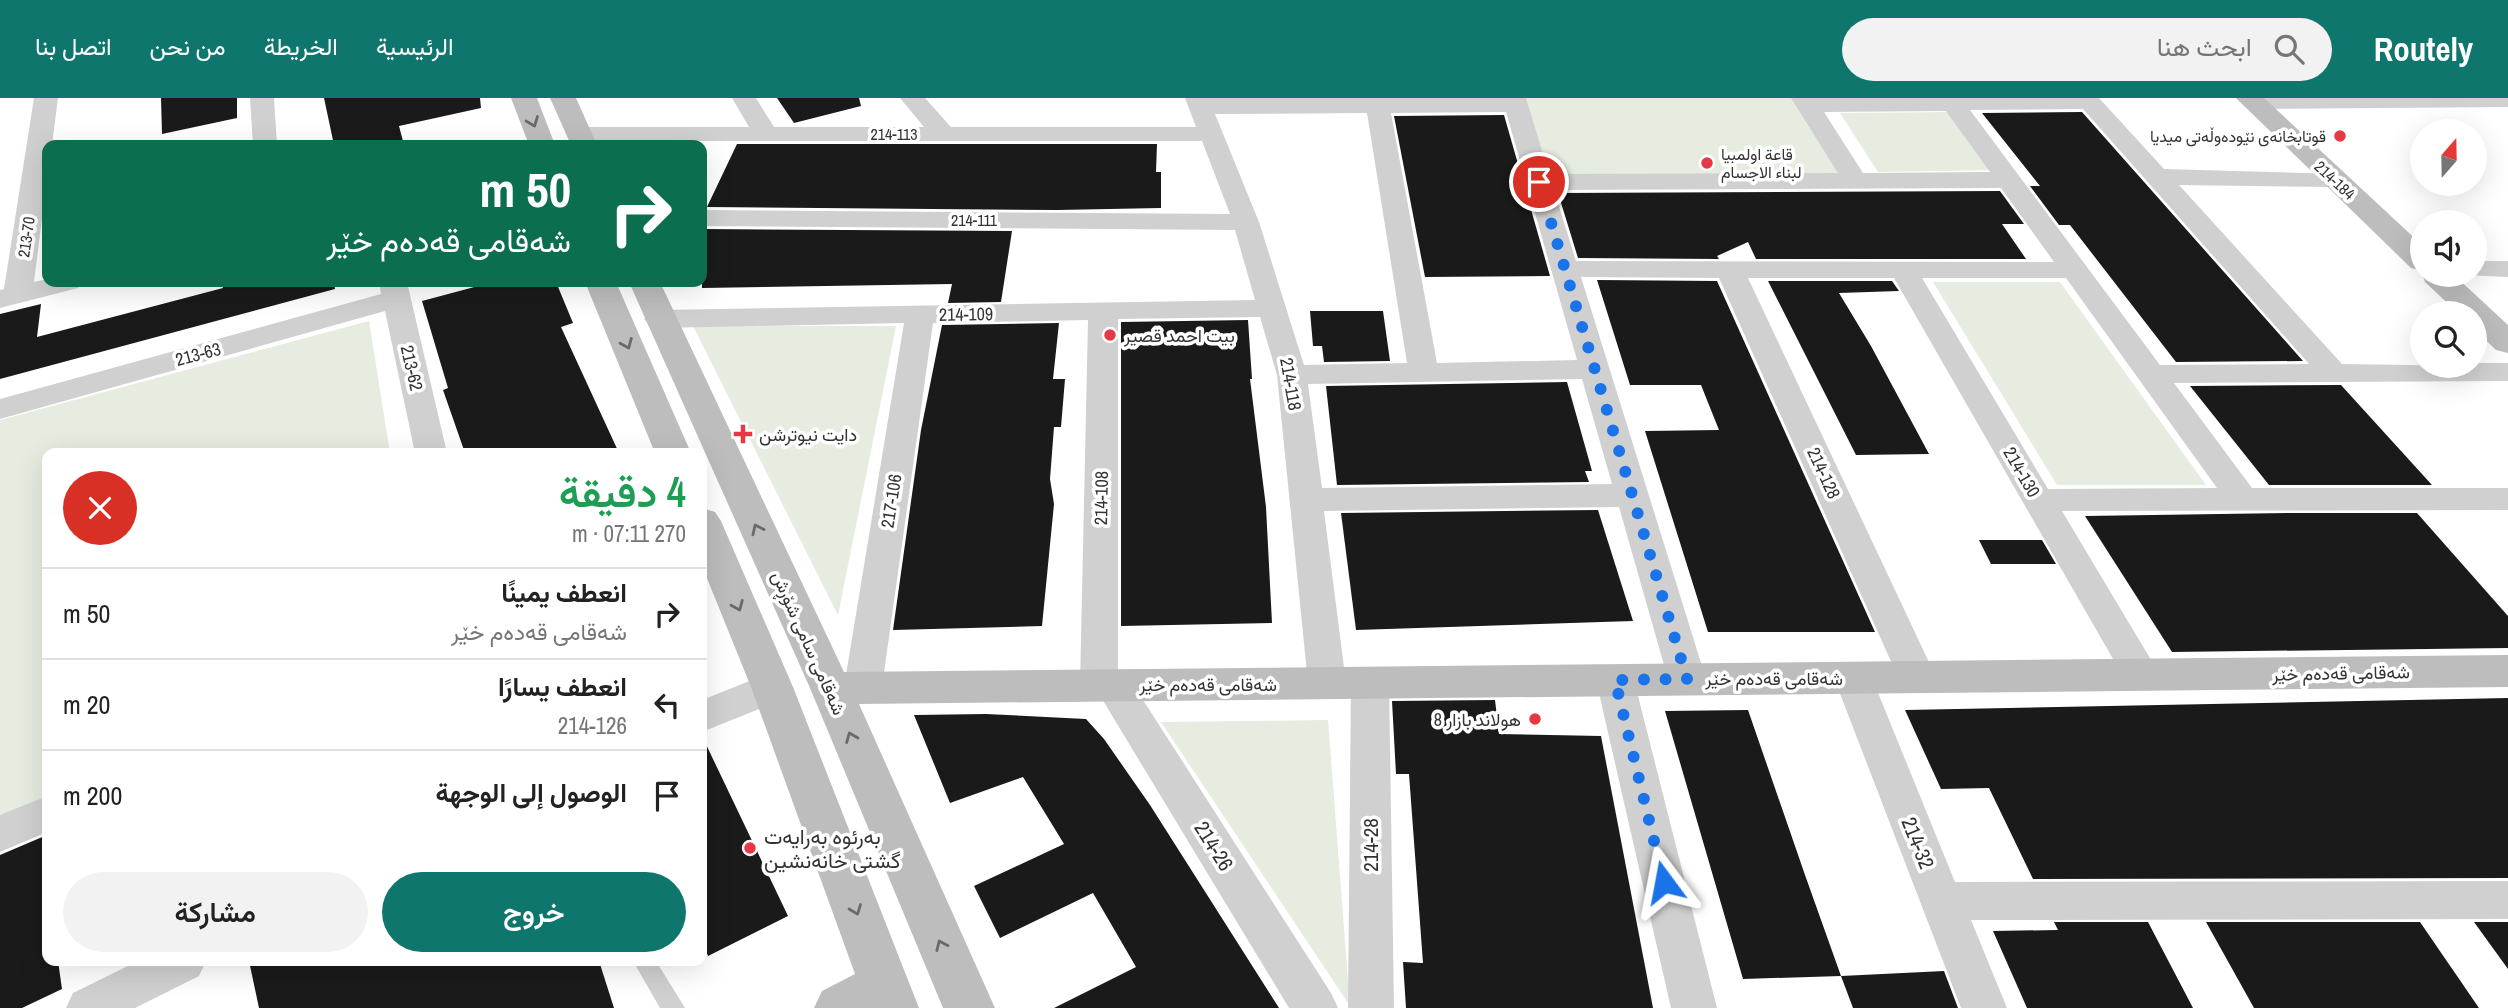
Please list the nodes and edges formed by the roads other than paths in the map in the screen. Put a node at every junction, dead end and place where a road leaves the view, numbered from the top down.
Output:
1 (46, 98) edge
2 (262, 98) edge
3 (524, 98) edge
4 (563, 98) edge
5 (744, 98) edge
6 (912, 98) edge
7 (2408, 99) edge
8 (2088, 100) edge
9 (2251, 100) edge
10 (2508, 100) edge
11 (1516, 101) edge
12 (1805, 102) edge
13 (1198, 103) edge
14 (1953, 104) junction
15 (1378, 107) junction
16 (766, 134) junction
17 (944, 134) junction
18 (1210, 134) junction
19 (265, 140) edge
20 (540, 140) edge
21 (581, 140) edge
22 (2158, 177) junction
23 (2334, 179) junction
24 (1855, 180) junction
25 (2009, 180) junction
26 (1539, 182) junction
27 (707, 218) edge
28 (1246, 222) junction
29 (2410, 251) edge
30 (1565, 269) junction
31 (2487, 269) edge
32 (2508, 269) edge
33 (1730, 270) junction
34 (1903, 270) junction
35 (2075, 270) junction
36 (47, 287) edge
37 (602, 287) edge
38 (646, 287) edge
39 (2448, 287) edge
40 (395, 290) edge
41 (9, 296) edge
42 (1273, 308) junction
43 (1103, 312) junction
44 (919, 315) junction
45 (659, 319) junction
46 (2508, 343) edge
47 (1595, 369) junction
48 (1423, 370) junction
49 (2508, 372) edge
50 (2334, 373) junction
51 (2151, 374) junction
52 (1292, 375) junction
53 (0, 409) edge
54 (430, 448) edge
55 (671, 448) edge
56 (1632, 495) junction
57 (2508, 499) edge
58 (1306, 500) junction
59 (2038, 500) junction
60 (2244, 501) junction
61 (707, 533) edge
62 (2508, 671) edge
63 (2141, 675) junction
64 (1853, 677) junction
65 (1917, 677) junction
66 (1687, 679) junction
67 (1615, 680) junction
68 (1370, 682) junction
69 (1327, 683) junction
70 (1106, 685) junction
71 (772, 687) junction
72 (847, 687) junction
73 (707, 714) edge
74 (42, 815) edge
75 (0, 834) edge
76 (2508, 900) edge
77 (1942, 901) junction
78 (173, 966) edge
79 (647, 966) edge
80 (888, 996) edge
81 (89, 1008) edge
82 (673, 1008) edge
83 (840, 1008) edge
84 (969, 1008) edge
85 (1315, 1008) edge
86 (1371, 1008) edge
87 (1694, 1008) edge
88 (1984, 1008) edge

1 - 41 street, 213-70
2 - 19 street
3 -> 20 main road
4 - 21 main road
5 - 16 street
6 - 17 street
7 - 9 street
7 - 10 street
8 - 14 street
8 - 22 street
9 - 23 main road, 214-184
11 - 15 street
11 - 26 street
12 - 14 street
12 - 24 street
13 - 15 street
13 - 18 street, 214-118
14 - 25 street
15 - 48 street
16 - 17 street, 214-113
16 - 21 street, 214-113
17 - 18 street, 214-113
18 - 28 street, 214-118
22 - 23 street
22 - 50 street
23 - 29 main road, 214-184
24 - 25 street
24 - 26 street
25 - 35 street
26 - 30 street
27 - 28 street, 214-111
28 - 42 street, 214-118
30 - 33 street
30 - 47 street
31 - 32 street
33 - 34 street
33 - 65 street, 214-128
34 - 35 street
34 - 59 street, 214-130
35 - 51 street
36 - 41 street
37 -> 55 main road
38 - 45 main road, شەقامی سامی شۆڕش
39 - 46 main road
40 - 53 street, 213-63
40 - 54 street, 213-62
42 - 43 street, 214-109
42 - 52 street, 214-118
43 - 44 street, 214-109
43 - 70 street, 214-108
44 - 45 street, 214-109
44 - 72 street, 217-106
72 -> 45 main road, شەقامی سامی شۆڕش
47 - 48 street
47 - 56 street
48 - 52 street
49 - 50 street
50 - 51 street
51 - 60 street
52 - 58 street, 214-118
56 - 58 street
56 - 66 street
57 - 60 street
58 - 69 street, 214-118
59 - 60 street
59 - 63 street, 214-130
61 -> 71 main road
62 - 63 main road, شەقامی قەدەم خێر
63 - 65 main road, شەقامی قەدەم خێر
64 - 65 main road, شەقامی قەدەم خێر
64 - 66 main road, شەقامی قەدەم خێر
64 - 77 street, 214-32
66 - 67 main road, شەقامی قەدەم خێر
67 - 68 main road, شەقامی قەدەم خێر
67 - 87 street
68 - 69 main road, شەقامی قەدەم خێر
68 - 86 street, 214-28
69 - 70 main road, شەقامی قەدەم خێر
70 - 72 main road, شەقامی قەدەم خێر
70 - 85 street, 214-26
71 - 73 street
71 -> 80 main road
84 -> 72 main road, شەقامی سامی شۆڕش
74 - 75 street
76 - 77 street
77 - 88 street, 214-32
78 - 81 street
79 - 82 lane
80 - 83 main road

